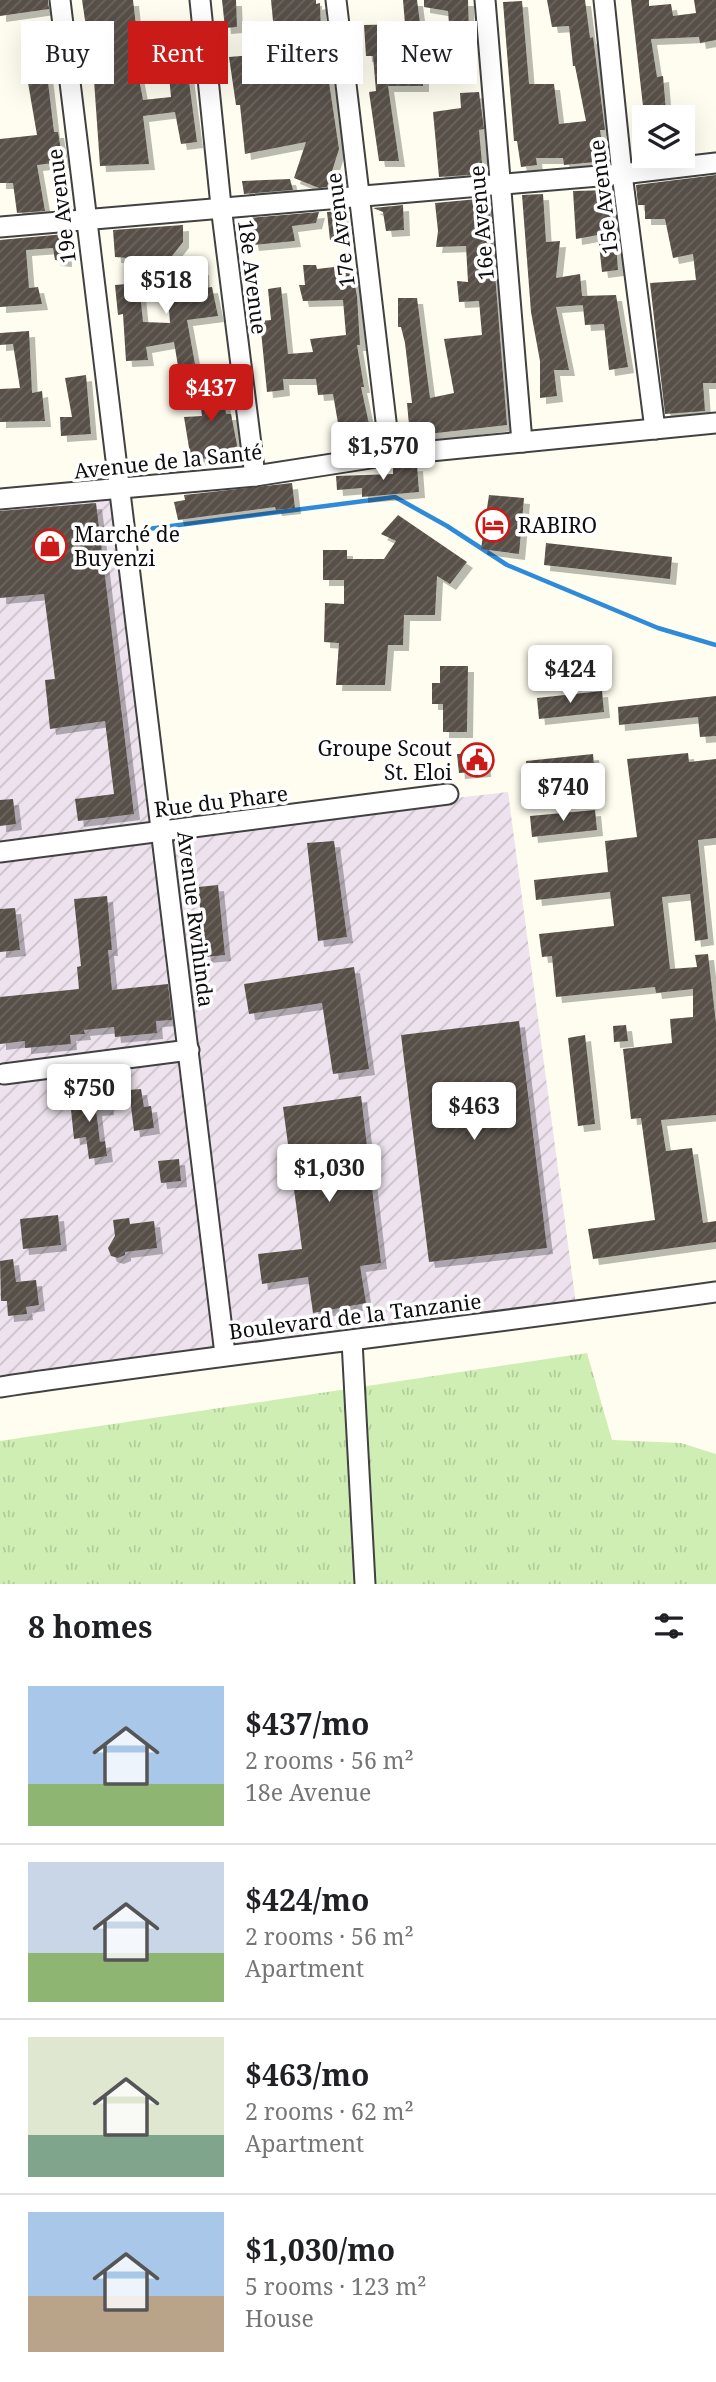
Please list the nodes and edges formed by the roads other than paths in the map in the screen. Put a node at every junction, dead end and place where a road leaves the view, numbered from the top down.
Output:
1 (60, 0) edge
2 (200, 0) edge
3 (336, 0) edge
4 (485, 0) edge
5 (604, 0) edge
6 (716, 163) edge
7 (622, 174) junction
8 (501, 184) junction
9 (359, 197) junction
10 (221, 206) junction
11 (85, 219) junction
12 (0, 227) edge
13 (716, 423) edge
14 (655, 429) junction
15 (522, 442) junction
16 (390, 455) junction
17 (255, 476) junction
18 (121, 489) junction
19 (0, 499) edge
20 (448, 794) dead end
21 (162, 832) junction
22 (0, 852) edge
23 (189, 1050) junction
24 (4, 1074) dead end
25 (716, 1292) edge
26 (352, 1341) junction
27 (225, 1354) junction
28 (0, 1387) edge
29 (365, 1584) edge

1 - 11 street, 19e Avenue
2 - 10 street, 18e Avenue
3 - 9 street, 17e Avenue
4 - 8 street, 16e Avenue
5 - 7 street, 15e Avenue
6 - 7 street
7 - 8 street
7 - 14 street, 15e Avenue
8 - 9 street
8 - 15 street, 16e Avenue
9 - 10 street
9 - 16 street, 17e Avenue
10 - 11 street
10 - 17 street, 18e Avenue
11 - 12 street
11 - 18 street, 19e Avenue
13 - 14 street, Avenue de la Santé
14 - 15 street, Avenue de la Santé
15 - 16 street, Avenue de la Santé
16 - 17 street, Avenue de la Santé
17 - 18 street, Avenue de la Santé
18 - 19 street, Avenue de la Santé
18 - 21 street, Avenue Rwihinda
20 - 21 street, Rue du Phare
21 - 22 street, Rue du Phare
21 - 23 street, Avenue Rwihinda
23 - 24 street
23 - 27 street, Avenue Rwihinda
25 - 26 street, Boulevard de la Tanzanie
26 - 27 street, Boulevard de la Tanzanie
26 - 29 street
27 - 28 street, Boulevard de la Tanzanie

